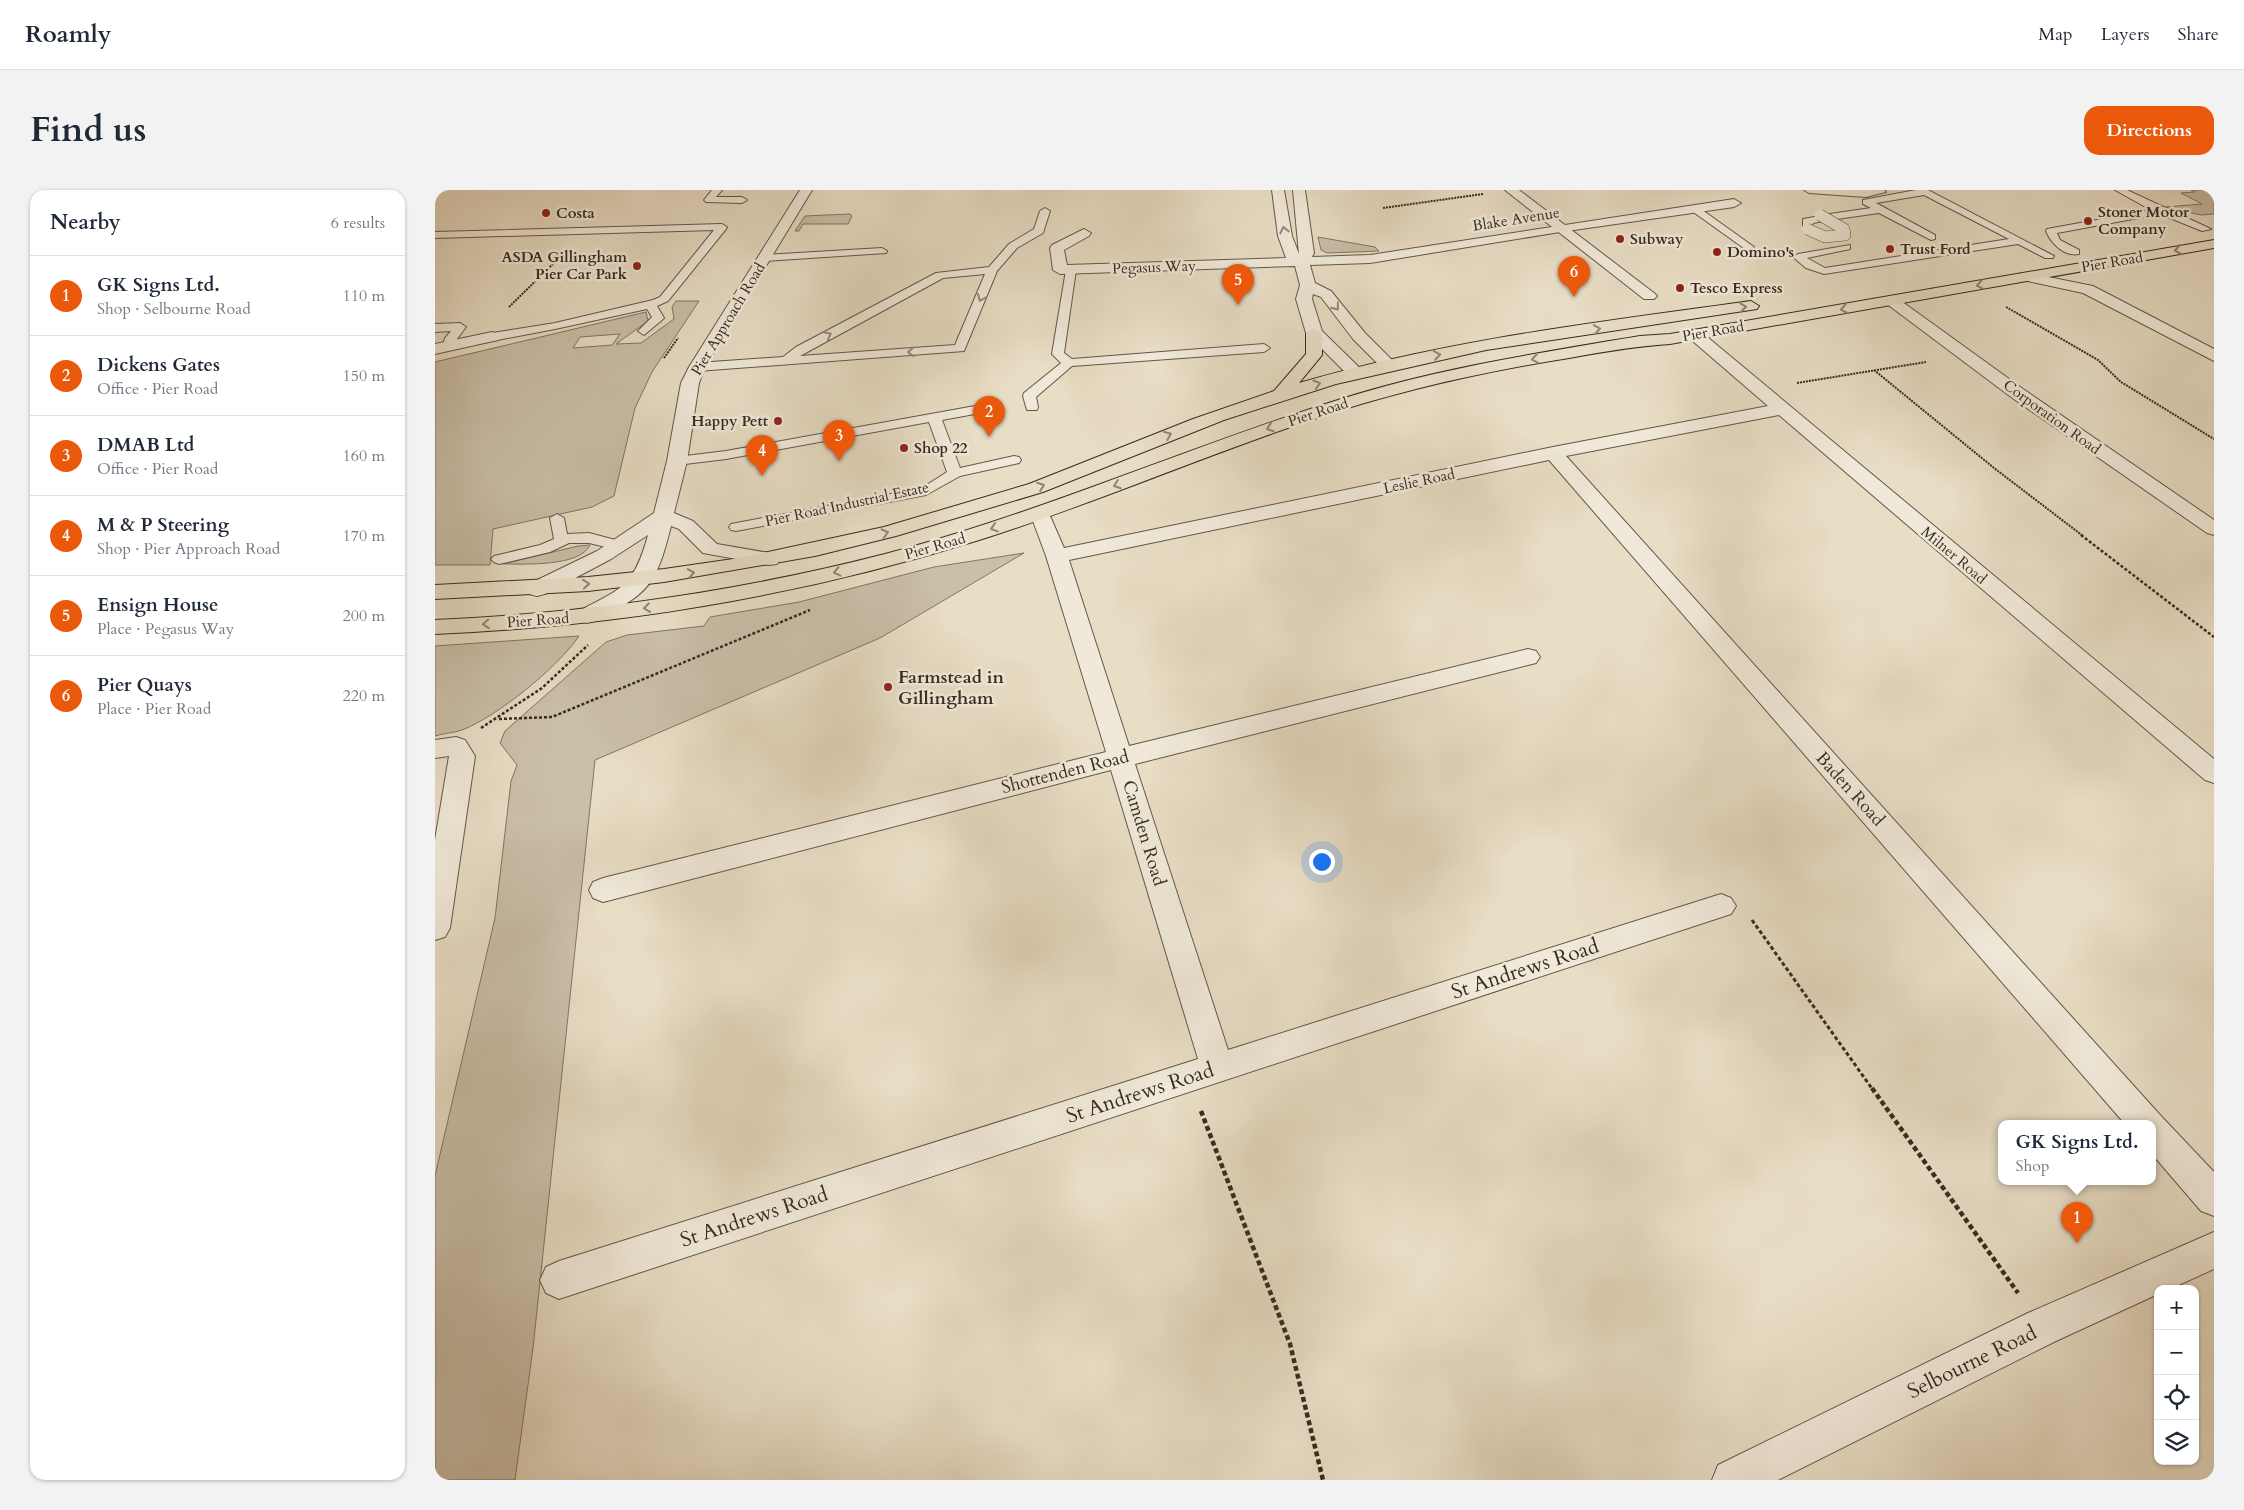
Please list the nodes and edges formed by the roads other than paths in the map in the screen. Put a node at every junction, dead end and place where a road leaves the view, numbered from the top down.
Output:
1 (717, 190) edge
2 (750, 190) edge
3 (806, 190) edge
4 (1279, 190) edge
5 (1299, 190) edge
6 (1511, 190) edge
7 (1809, 190) edge
8 (1896, 190) edge
9 (2120, 190) edge
10 (1923, 191) edge
11 (1862, 192) edge
12 (742, 200) junction
13 (1734, 203) dead end
14 (1695, 209) junction
15 (1880, 210) junction
16 (1045, 211) dead end
17 (2161, 211) junction
18 (1823, 217) junction
19 (722, 226) junction
20 (1561, 228) junction
21 (2210, 229) edge
22 (1084, 233) dead end
23 (2178, 234) dead end
24 (435, 235) edge
25 (1931, 237) dead end
26 (2019, 241) junction
27 (2214, 244) edge
28 (1749, 247) dead end
29 (1846, 247) dead end
30 (2094, 249) dead end
31 (882, 251) dead end
32 (2075, 252) junction
33 (2049, 256) junction
34 (764, 258) junction
35 (2022, 261) dead end
36 (1302, 263) junction
37 (2083, 267) junction
38 (993, 270) junction
39 (1071, 270) junction
40 (2028, 277) junction
41 (1308, 285) junction
42 (2087, 289) junction
43 (1649, 296) dead end
44 (1892, 300) junction
45 (1766, 304) dead end
46 (651, 306) junction
47 (435, 328) edge
48 (644, 331) dead end
49 (1313, 333) junction
50 (1694, 334) junction
51 (492, 337) joint
52 (442, 348) edge
53 (1264, 348) dead end
54 (2214, 356) edge
55 (786, 360) junction
56 (1069, 363) junction
57 (1389, 365) junction
58 (697, 367) junction
59 (1356, 373) junction
60 (1394, 388) junction
61 (1279, 396) junction
62 (1032, 407) dead end
63 (986, 408) dead end
64 (1781, 410) junction
65 (934, 417) junction
66 (1553, 454) junction
67 (1014, 460) dead end
68 (677, 461) junction
69 (955, 473) junction
70 (1040, 513) junction
71 (663, 516) junction
72 (557, 518) dead end
73 (736, 527) dead end
74 (2214, 529) edge
75 (566, 539) junction
76 (618, 545) junction
77 (1057, 556) junction
78 (499, 559) dead end
79 (769, 559) junction
80 (643, 579) junction
81 (537, 588) junction
82 (435, 592) edge
83 (587, 616) junction
84 (435, 627) edge
85 (1528, 658) dead end
86 (446, 748) edge
87 (1121, 758) junction
88 (2214, 774) edge
89 (603, 890) dead end
90 (1721, 906) road end
91 (435, 928) edge
92 (1217, 1068) junction
93 (2143, 1120) edge
94 (2156, 1134) edge
95 (2214, 1198) edge
96 (2214, 1250) edge
97 (559, 1280) dead end
98 (1733, 1480) edge

1 - 12 lane
2 - 12 lane
3 - 34 street, Pier Approach Road
36 -> 4 street
5 - 36 street
6 - 20 street
7 - 11 lane
8 - 11 lane
9 - 17 lane
10 - 15 lane
10 - 26 lane
12 - 19 lane
13 - 14 street, Blake Avenue
14 - 20 street, Blake Avenue
14 - 28 lane
15 - 18 lane
15 - 25 lane
16 - 38 lane
17 - 21 lane
17 - 32 lane
18 - 18 lane, bridge
19 - 24 lane
19 - 46 lane
20 - 36 street, Blake Avenue
20 - 43 street
21 - 23 main road
22 - 39 street
26 - 29 lane
26 - 33 lane
27 -> 37 main road, Pier Road
30 - 32 main road, Pier Road
31 - 34 lane
32 - 33 main road, Pier Road
33 - 35 main road, Pier Road
34 - 58 street, Pier Approach Road
36 - 39 street, Pegasus Way
36 - 41 street
37 - 40 main road, Pier Road
37 - 42 street
55 -> 38 lane
38 -> 55 lane
39 - 56 lane
40 - 42 street
40 -> 44 main road, Pier Road
41 - 49 street
41 -> 57 street
42 - 54 street
44 -> 50 main road, Pier Road
44 - 74 street, Corporation Road
57 -> 45 main road, Pier Road
46 - 48 lane
46 - 51 lane
47 - 52 lane
49 - 59 street
49 - 61 main road
50 -> 60 main road, Pier Road
50 - 64 street, Milner Road
51 - 52 street
53 - 56 lane
55 - 58 lane
56 - 62 lane
57 - 59 main road, Pier Road
57 - 60 main road
58 - 68 street, Pier Approach Road
59 - 60 main road
61 -> 59 main road, Pier Road
60 -> 70 main road, Pier Road
79 -> 61 main road, Pier Road
63 - 65 lane
64 - 66 street, Leslie Road
64 - 88 street, Milner Road
65 - 68 lane
65 - 69 lane
66 - 77 street, Leslie Road
66 - 93 street, Baden Road
67 - 69 lane, Pier Road Industrial Estate
68 - 71 street, Pier Approach Road
69 - 73 lane, Pier Road Industrial Estate
70 - 77 street, Camden Road
70 -> 83 main road, Pier Road
71 - 76 street
71 - 79 street
71 - 80 street, Pier Approach Road
72 - 75 lane
75 - 76 lane
75 - 78 lane
76 - 81 street
77 - 87 street, Camden Road
80 -> 79 main road, Pier Road
81 -> 80 main road, Pier Road
80 - 83 street, Pier Approach Road
81 - 82 main road, Pier Road
83 -> 84 main road, Pier Road
85 - 87 street, Shottenden Road
86 - 91 street
87 - 89 street, Shottenden Road
87 - 92 street, Camden Road
90 - 92 street, St Andrews Road
92 - 97 street, St Andrews Road
94 - 95 street
96 - 98 street, Selbourne Road

